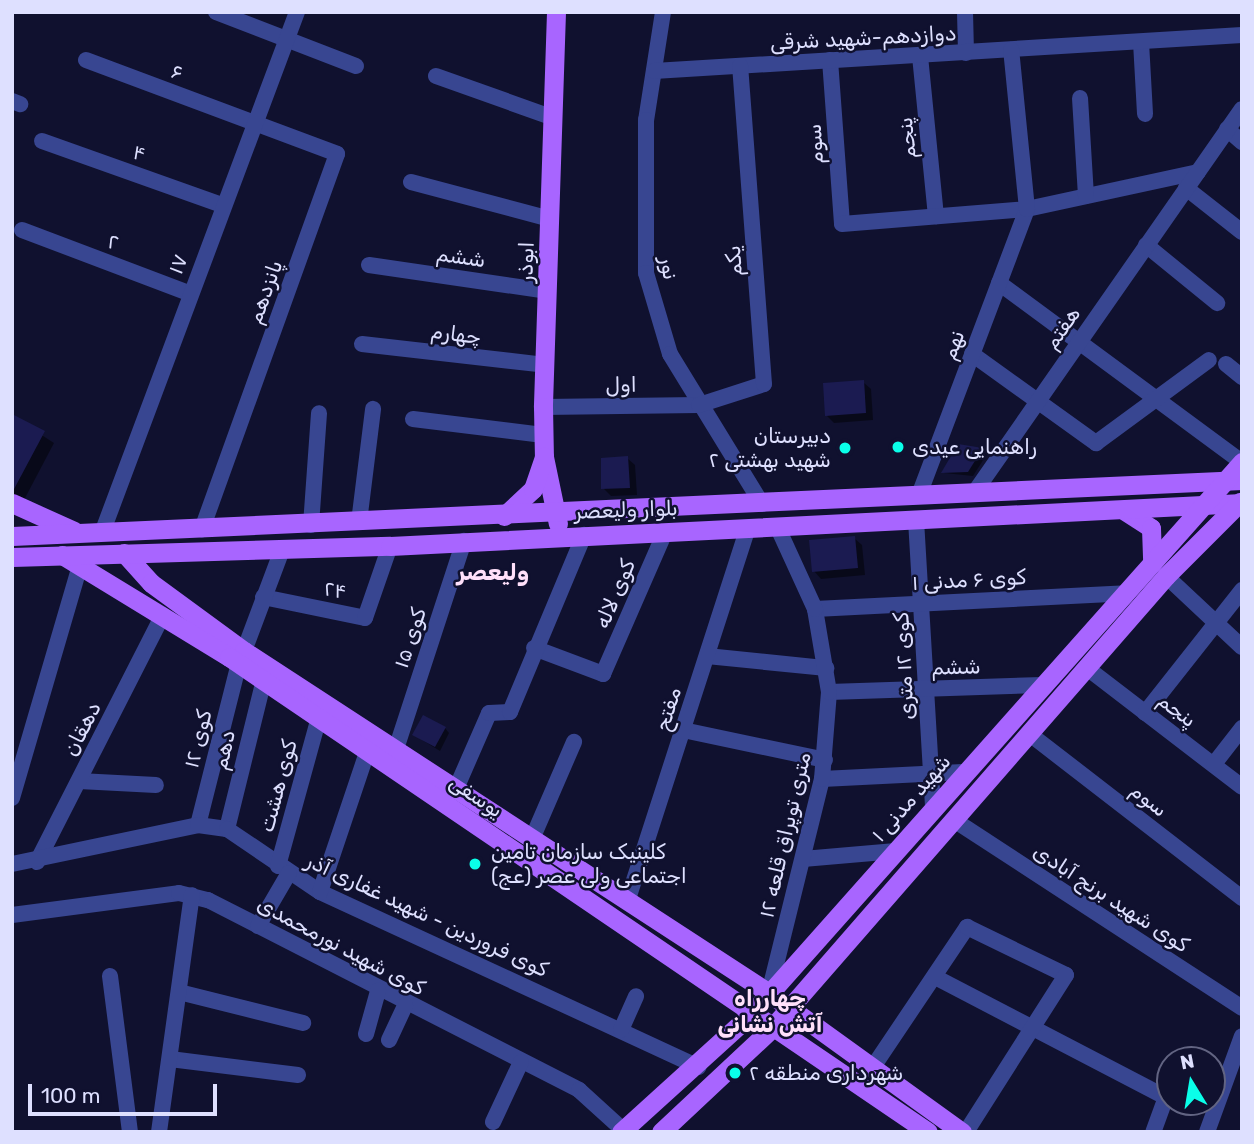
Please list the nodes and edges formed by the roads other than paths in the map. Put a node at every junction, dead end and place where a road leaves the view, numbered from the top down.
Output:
1 (216, 12) edge
2 (297, 12) edge
3 (556, 12) edge
4 (663, 12) edge
5 (965, 12) edge
6 (1242, 36) edge
7 (287, 39) junction
8 (1141, 42) junction
9 (1012, 50) junction
10 (966, 53) junction
11 (920, 55) junction
12 (86, 60) dead end
13 (830, 60) junction
14 (356, 66) dead end
15 (740, 66) junction
16 (654, 71) junction
17 (436, 76) dead end
18 (1080, 98) dead end
19 (1242, 109) edge
20 (1145, 114) dead end
21 (554, 118) junction
22 (253, 123) junction
23 (1227, 129) junction
24 (42, 141) dead end
25 (1242, 142) edge
26 (1198, 172) junction
27 (411, 182) dead end
28 (1186, 188) junction
29 (1086, 196) junction
30 (222, 205) junction
31 (1027, 209) junction
32 (936, 216) junction
33 (550, 219) junction
34 (22, 230) dead end
35 (1242, 232) edge
36 (1146, 245) junction
37 (369, 265) dead end
38 (999, 283) junction
39 (548, 291) junction
40 (189, 293) junction
41 (1217, 303) dead end
42 (1081, 338) junction
43 (362, 344) dead end
44 (972, 354) junction
45 (1209, 360) dead end
46 (1226, 364) dead end
47 (545, 365) junction
48 (1242, 377) edge
49 (1039, 398) junction
50 (1159, 399) junction
51 (699, 405) junction
52 (543, 407) junction
53 (373, 409) dead end
54 (319, 413) dead end
55 (413, 419) dead end
56 (544, 435) junction
57 (544, 457) junction
58 (1242, 462) edge
59 (1233, 482) edge
60 (974, 493) junction
61 (919, 495) junction
62 (1241, 502) edge
63 (12, 503) edge
64 (762, 504) junction
65 (1201, 508) junction
66 (1117, 509) junction
67 (559, 512) junction
68 (504, 516) junction
69 (916, 520) junction
70 (359, 522) junction
71 (311, 525) junction
72 (777, 526) junction
73 (748, 528) junction
74 (202, 529) junction
75 (665, 531) junction
76 (78, 533) junction
77 (102, 533) junction
78 (123, 533) junction
79 (584, 535) junction
80 (12, 536) edge
81 (558, 536) junction
82 (464, 541) junction
83 (390, 546) junction
84 (282, 550) junction
85 (124, 553) junction
86 (61, 554) junction
87 (12, 557) edge
88 (79, 565) junction
89 (1159, 570) junction
90 (1242, 590) edge
91 (129, 593) junction
92 (1126, 593) junction
93 (263, 597) junction
94 (921, 604) junction
95 (815, 609) junction
96 (163, 615) junction
97 (1216, 622) junction
98 (1242, 647) edge
99 (534, 648) junction
100 (707, 656) junction
101 (241, 657) junction
102 (825, 667) junction
103 (1087, 668) junction
104 (264, 680) junction
105 (1042, 685) junction
106 (926, 689) junction
107 (829, 692) junction
108 (1145, 713) junction
109 (319, 717) junction
110 (1242, 728) edge
111 (683, 730) junction
112 (1031, 735) junction
113 (573, 742) dead end
114 (368, 749) junction
115 (396, 749) junction
116 (825, 760) junction
117 (1214, 764) junction
118 (963, 772) junction
119 (931, 774) junction
120 (822, 779) junction
121 (79, 781) junction
122 (156, 785) dead end
123 (1242, 787) edge
124 (455, 791) junction
125 (982, 791) junction
126 (12, 798) edge
127 (933, 810) junction
128 (957, 822) junction
129 (198, 825) junction
130 (227, 829) junction
131 (527, 847) junction
132 (897, 851) junction
133 (803, 859) junction
134 (37, 862) junction
135 (12, 864) edge
136 (283, 869) junction
137 (320, 892) junction
138 (192, 895) junction
139 (1242, 898) edge
140 (627, 902) junction
141 (12, 915) edge
142 (258, 926) junction
143 (110, 976) dead end
144 (935, 977) junction
145 (378, 991) junction
146 (179, 992) junction
147 (769, 993) junction
148 (636, 996) dead end
149 (405, 1004) junction
150 (789, 1008) junction
151 (1242, 1008) edge
152 (751, 1014) junction
153 (303, 1023) dead end
154 (771, 1029) junction
155 (621, 1030) junction
156 (1034, 1030) junction
157 (366, 1034) dead end
158 (1242, 1036) edge
159 (389, 1040) dead end
160 (170, 1059) junction
161 (521, 1062) junction
162 (699, 1067) junction
163 (873, 1067) junction
164 (298, 1075) dead end
165 (909, 1093) junction
166 (897, 1110) junction
167 (493, 1122) dead end
168 (623, 1131) edge
169 (130, 1132) edge
170 (159, 1132) edge
171 (661, 1132) edge
172 (928, 1132) edge
173 (964, 1132) edge
174 (1153, 1132) edge
175 (1207, 1132) edge

1 - 7 street
2 - 7 street, ۱۷
3 - 21 main road, ابوذر
4 - 16 street, نور
5 - 10 street
6 - 8 street, دوازدهم-شهید شرقی
7 - 14 street
7 - 22 street, ۱۷
8 - 9 street, دوازدهم-شهید شرقی
8 - 20 street
9 - 10 street, دوازدهم-شهید شرقی
9 - 31 street
10 - 11 street, دوازدهم-شهید شرقی
11 - 13 street, دوازدهم-شهید شرقی
11 - 32 street, پنجم
12 - 22 street, ۶
13 - 15 street, دوازدهم-شهید شرقی
13 - 32 street, سوم
15 - 16 street, دوازدهم-شهید شرقی
15 - 51 street, یکم
16 - 51 street, نور
17 - 21 street
18 - 29 street
19 - 23 street, هفتم
21 - 33 main road, ابوذر
22 - 30 street, ۱۷
22 - 74 street, پانزدهم
23 - 25 street
23 - 26 street, هفتم
24 - 30 street, ۴
26 - 28 street, هفتم
26 - 29 street
27 - 33 street
28 - 35 street
28 - 36 street, هفتم
29 - 31 street
30 - 40 street, ۱۷
31 - 32 street
31 - 38 street, نهم
33 - 39 main road, ابوذر
34 - 40 street, ۲
36 - 41 street
36 - 42 street, هفتم
37 - 39 street, ششم
38 - 42 street
38 - 44 street, نهم
39 - 47 main road, ابوذر
40 - 77 street, ۱۷
42 - 49 street, هفتم
42 - 50 street
43 - 47 street, چهارم
44 - 49 street
44 - 61 street, نهم
45 - 50 street
46 - 48 street
47 - 52 main road, ابوذر
49 - 50 street
49 - 60 street, هفتم
50 - 58 street
51 - 52 street, اول
51 - 64 street, نور
52 - 56 main road, ابوذر
53 - 70 street
54 - 71 street
55 - 56 street
56 - 57 main road, ابوذر
57 - 67 main road, ابوذر
57 - 68 main road
58 - 59 main road, شهید مدنی ۱
59 - 60 main road, بلوار ولیعصر
59 - 65 main road, شهید مدنی ۱
60 - 61 main road, بلوار ولیعصر
61 - 64 main road, بلوار ولیعصر
62 - 65 main road, بلوار ولیعصر
62 - 89 main road, شهید مدنی ۱
63 - 76 main road
64 - 67 main road, بلوار ولیعصر
64 - 72 main road
65 - 66 main road, بلوار ولیعصر
65 - 89 main road, شهید مدنی ۱
66 - 69 main road, بلوار ولیعصر
66 - 89 main road
67 - 68 main road, بلوار ولیعصر
67 - 81 main road, ابوذر
68 - 70 main road, بلوار ولیعصر
69 - 72 main road, بلوار ولیعصر
69 - 94 street, کوی ۱۲ متری
70 - 71 main road, بلوار ولیعصر
71 - 74 main road, بلوار ولیعصر
72 - 73 main road, بلوار ولیعصر
72 - 95 street, ۱۲ متری توپراق قلعه
73 - 75 main road, بلوار ولیعصر
73 - 100 street, مفتح
74 - 78 main road, بلوار ولیعصر
75 - 79 main road, بلوار ولیعصر
75 - 99 street, کوی لاله
76 - 77 main road, بلوار ولیعصر
76 - 80 main road, بلوار ولیعصر
77 - 78 main road, بلوار ولیعصر
78 - 85 main road
79 - 81 main road, بلوار ولیعصر
79 - 99 street
81 - 82 main road, بلوار ولیعصر
82 - 83 main road, بلوار ولیعصر
82 - 115 street, کوی ۱۵
83 - 84 main road, بلوار ولیعصر
83 - 93 street, ۲۴
84 - 85 main road, بلوار ولیعصر
84 - 93 street, کوی ۱۲
85 - 86 main road, بلوار ولیعصر
85 - 91 main road
85 - 101 main road, یوسفی
86 - 87 main road, بلوار ولیعصر
86 - 88 main road, یوسفی
88 - 91 main road, یوسفی
88 - 126 street
89 - 92 main road, شهید مدنی ۱
89 - 97 street
89 - 103 main road, شهید مدنی ۱
90 - 97 street
91 - 96 main road, یوسفی
92 - 94 street, کوی ۶ مدنی ۱
92 - 105 main road, شهید مدنی ۱
93 - 101 street, کوی ۱۲
94 - 95 street, کوی ۶ مدنی ۱
94 - 106 street, کوی ۱۲ متری
95 - 102 street, ۱۲ متری توپراق قلعه
96 - 101 main road, یوسفی
96 - 121 street, دهقان
97 - 98 street
97 - 108 street
99 - 124 street
100 - 102 street
100 - 111 street, مفتح
101 - 104 main road, یوسفی
101 - 115 main road, یوسفی
101 - 129 street, کوی ۱۲
102 - 107 street, ۱۲ متری توپراق قلعه
103 - 108 street, پنجم
103 - 112 main road, شهید مدنی ۱
104 - 109 main road, یوسفی
104 - 130 street, دهم
105 - 106 street, ششم
105 - 118 main road, شهید مدنی ۱
106 - 107 street, ششم
106 - 119 street, کوی ۱۲ متری
107 - 116 street, ۱۲ متری توپراق قلعه
108 - 117 street, پنجم
109 - 114 main road, یوسفی
109 - 136 street, کوی هشت
110 - 117 street
111 - 116 street
111 - 140 street, مفتح
112 - 125 main road, شهید مدنی ۱
112 - 139 street, سوم
113 - 131 street
114 - 131 main road, یوسفی
114 - 137 street
115 - 124 main road, یوسفی
116 - 120 street, ۱۲ متری توپراق قلعه
117 - 123 street, پنجم
118 - 119 street
118 - 125 main road
118 - 127 main road, شهید مدنی ۱
119 - 120 street
119 - 127 street, کوی ۱۲ متری
120 - 133 street, ۱۲ متری توپراق قلعه
121 - 122 street
121 - 134 street, دهقان
124 - 131 main road, یوسفی
125 - 128 main road, شهید مدنی ۱
127 - 132 main road, شهید مدنی ۱
128 - 150 main road, شهید مدنی ۱
128 - 151 street, کوی شهید برنج آبادی
129 - 130 street, کوی فروردین - شهید غفاری آذر
129 - 134 street, کوی فروردین - شهید غفاری آذر
130 - 136 street, کوی فروردین - شهید غفاری آذر
131 - 140 main road, یوسفی
131 - 152 main road, یوسفی
132 - 133 street
132 - 147 main road, شهید مدنی ۱
133 - 147 street, ۱۲ متری توپراق قلعه
134 - 135 street, کوی فروردین - شهید غفاری آذر
136 - 137 street, کوی فروردین - شهید غفاری آذر
136 - 142 street, کوی هشت
137 - 155 street, کوی فروردین - شهید غفاری آذر
138 - 141 street
138 - 142 street, کوی شهید نورمحمدی
138 - 146 street
140 - 147 main road, یوسفی
142 - 145 street, کوی شهید نورمحمدی
143 - 169 street
144 - 156 street
144 - 156 street
144 - 163 street
145 - 149 street, کوی شهید نورمحمدی
145 - 157 street
146 - 153 street
146 - 160 street
147 - 150 main road, یوسفی
147 - 152 main road, شهید مدنی ۱
148 - 155 street
149 - 159 street
149 - 161 street, کوی شهید نورمحمدی
150 - 154 main road, شهید مدنی ۱
150 - 163 main road, یوسفی
152 - 154 main road, یوسفی
152 - 162 main road, شهید مدنی ۱
154 - 166 main road, یوسفی
154 - 171 main road, شهید مدنی ۱
155 - 162 street, کوی فروردین - شهید غفاری آذر
156 - 173 street
156 - 174 street
158 - 175 street
160 - 164 street
160 - 170 street
161 - 167 street
161 - 168 street, کوی شهید نورمحمدی
162 - 168 main road, شهید مدنی ۱
163 - 165 main road, یوسفی
165 - 166 main road
165 - 173 main road, یوسفی
166 - 172 main road, یوسفی

